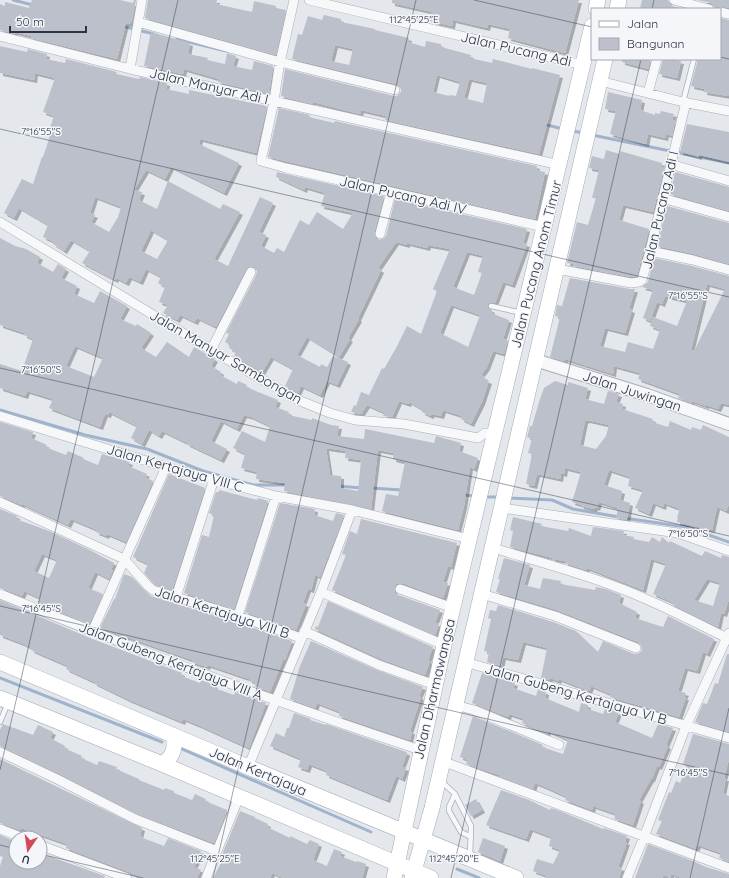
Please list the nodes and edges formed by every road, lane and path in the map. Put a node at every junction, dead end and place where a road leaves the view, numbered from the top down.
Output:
1 (294, 0) edge
2 (309, 0) edge
3 (674, 0) edge
4 (138, 1) edge
5 (703, 8) edge
6 (137, 27) junction
7 (591, 30) edge
8 (0, 36) edge
9 (605, 60) edge
10 (657, 60) edge
11 (694, 60) edge
12 (280, 64) junction
13 (583, 65) junction
14 (130, 68) junction
15 (600, 81) junction
16 (395, 90) dead end
17 (648, 93) junction
18 (274, 101) junction
19 (684, 102) junction
20 (729, 111) edge
21 (670, 164) junction
22 (560, 165) junction
23 (729, 181) edge
24 (391, 192) junction
25 (662, 198) junction
26 (729, 217) edge
27 (0, 222) edge
28 (544, 227) junction
29 (380, 234) dead end
30 (650, 251) junction
31 (557, 269) junction
32 (729, 270) edge
33 (251, 272) dead end
34 (491, 306) dead end
35 (523, 314) junction
36 (211, 350) junction
37 (535, 360) junction
38 (0, 416) edge
39 (729, 424) edge
40 (494, 433) junction
41 (478, 438) junction
42 (490, 450) junction
43 (166, 467) junction
44 (214, 479) junction
45 (479, 495) joint
46 (276, 496) junction
47 (503, 501) junction
48 (0, 502) edge
49 (352, 510) junction
50 (469, 539) junction
51 (492, 548) junction
52 (729, 551) edge
53 (124, 559) junction
54 (400, 589) dead end
55 (321, 592) junction
56 (0, 594) edge
57 (482, 594) junction
58 (176, 597) junction
59 (452, 608) junction
60 (238, 616) junction
61 (92, 632) junction
62 (302, 635) junction
63 (727, 640) edge
64 (444, 645) junction
65 (636, 648) dead end
66 (0, 662) edge
67 (465, 662) junction
68 (435, 685) junction
69 (5, 700) edge
70 (275, 701) junction
71 (455, 705) junction
72 (0, 722) edge
73 (686, 726) junction
74 (173, 736) junction
75 (729, 738) edge
76 (559, 745) dead end
77 (420, 750) junction
78 (0, 752) edge
79 (442, 761) junction
80 (162, 764) junction
81 (248, 767) junction
82 (438, 779) junction
83 (455, 794) junction
84 (239, 797) junction
85 (403, 831) junction
86 (471, 837) junction
87 (644, 837) junction
88 (424, 840) junction
89 (48, 848) edge
90 (217, 851) junction
91 (470, 859) junction
92 (729, 868) edge
93 (395, 871) edge
94 (413, 875) edge
95 (127, 878) edge
96 (206, 878) edge
97 (431, 878) edge
98 (516, 878) edge
99 (627, 878) edge

1 - 12 street
2 - 13 street, Jalan Pucang Adi
3 - 5 street
4 - 6 street
6 - 12 street
6 - 14 street
7 - 13 main road, Jalan Pucang Anom Timur
8 - 14 street, Jalan Manyar Adi I
9 - 15 main road, Jalan Pucang Anom Timur
10 - 17 street
11 - 19 lane
12 - 16 street
12 - 18 street
13 - 22 main road, Jalan Pucang Anom Timur
14 - 18 street, Jalan Manyar Adi I
15 - 17 street
15 - 31 main road, Jalan Pucang Anom Timur
17 - 19 street
18 - 22 street, Jalan Manyar Adi I
18 - 24 street, Jalan Pucang Adi IV
19 - 20 street
19 - 21 street, Jalan Pucang Adi I
21 - 23 street
21 - 25 street, Jalan Pucang Adi I
22 - 28 main road, Jalan Pucang Anom Timur
24 - 28 street, Jalan Pucang Adi IV
24 - 29 street
25 - 26 street
25 - 30 street, Jalan Pucang Adi I
27 - 36 street, Jalan Manyar Sambongan
28 - 35 main road, Jalan Pucang Anom Timur
30 - 31 street, Jalan Pucang Adi I
30 - 32 street
31 - 37 main road, Jalan Pucang Anom Timur
33 - 36 street
34 - 35 lane
35 - 40 main road, Jalan Pucang Anom Timur
36 - 41 street, Jalan Manyar Sambongan
37 - 39 street, Jalan Juwingan
37 - 47 main road, Jalan Pucang Anom Timur
38 - 43 street, Jalan Kertajaya VIII C
40 - 41 street, Jalan Manyar Sambongan
40 - 42 main road, Jalan Pucang Anom Timur
41 - 42 street
42 - 45 main road, Jalan Pucang Anom Timur
43 - 44 street, Jalan Kertajaya VIII C
43 - 53 street
44 - 46 street, Jalan Kertajaya VIII C
44 - 58 street
45 - 50 main road, Jalan Dharmawangsa
46 - 49 street, Jalan Kertajaya VIII C
46 - 60 street
47 - 51 main road, Jalan Dharmawangsa
47 - 52 street
48 - 53 street, Jalan Kertajaya VIII B
49 - 50 street, Jalan Kertajaya VIII C
49 - 55 street
50 - 59 main road, Jalan Dharmawangsa
51 - 57 main road, Jalan Dharmawangsa
51 - 63 street
53 - 58 street, Jalan Kertajaya VIII B
53 - 61 street
54 - 59 street
55 - 62 street
55 - 64 street
56 - 61 street, Jalan Gubeng Kertajaya VIII A
57 - 65 street
57 - 67 main road, Jalan Dharmawangsa
58 - 60 street, Jalan Kertajaya VIII B
59 - 64 main road, Jalan Dharmawangsa
60 - 62 street, Jalan Kertajaya VIII B
61 - 70 street, Jalan Gubeng Kertajaya VIII A
62 - 68 street
62 - 70 street
63 - 73 street
64 - 68 main road, Jalan Dharmawangsa
66 - 74 main road, Jalan Kertajaya
67 - 71 main road, Jalan Dharmawangsa
67 - 73 street, Jalan Gubeng Kertajaya VI B
68 - 77 main road, Jalan Dharmawangsa
69 - 72 lane
69 - 80 main road
70 - 77 street, Jalan Gubeng Kertajaya VIII A
70 - 81 street
71 - 76 street
71 - 79 main road, Jalan Dharmawangsa
73 - 75 street, Jalan Gubeng Kertajaya VI B
73 - 87 street
74 - 80 main road
74 - 81 main road, Jalan Kertajaya
77 - 85 main road, Jalan Dharmawangsa
78 - 90 street
79 - 82 main road, Jalan Dharmawangsa
79 - 87 street
80 - 84 main road
81 - 85 main road, Jalan Kertajaya
82 - 83 lane
82 - 88 main road, Jalan Dharmawangsa
83 - 86 lane
83 - 86 lane
84 - 90 street
84 - 93 main road
85 - 88 main road, Jalan Kertajaya
85 - 93 main road, Jalan Dharmawangsa
86 - 91 lane
87 - 92 street
87 - 99 street
88 - 91 main road, Jalan Kertajaya
88 - 94 main road, Jalan Dharmawangsa
89 - 95 street
90 - 96 street
91 - 98 main road, Jalan Kertajaya
93 - 94 main road
94 - 97 main road

